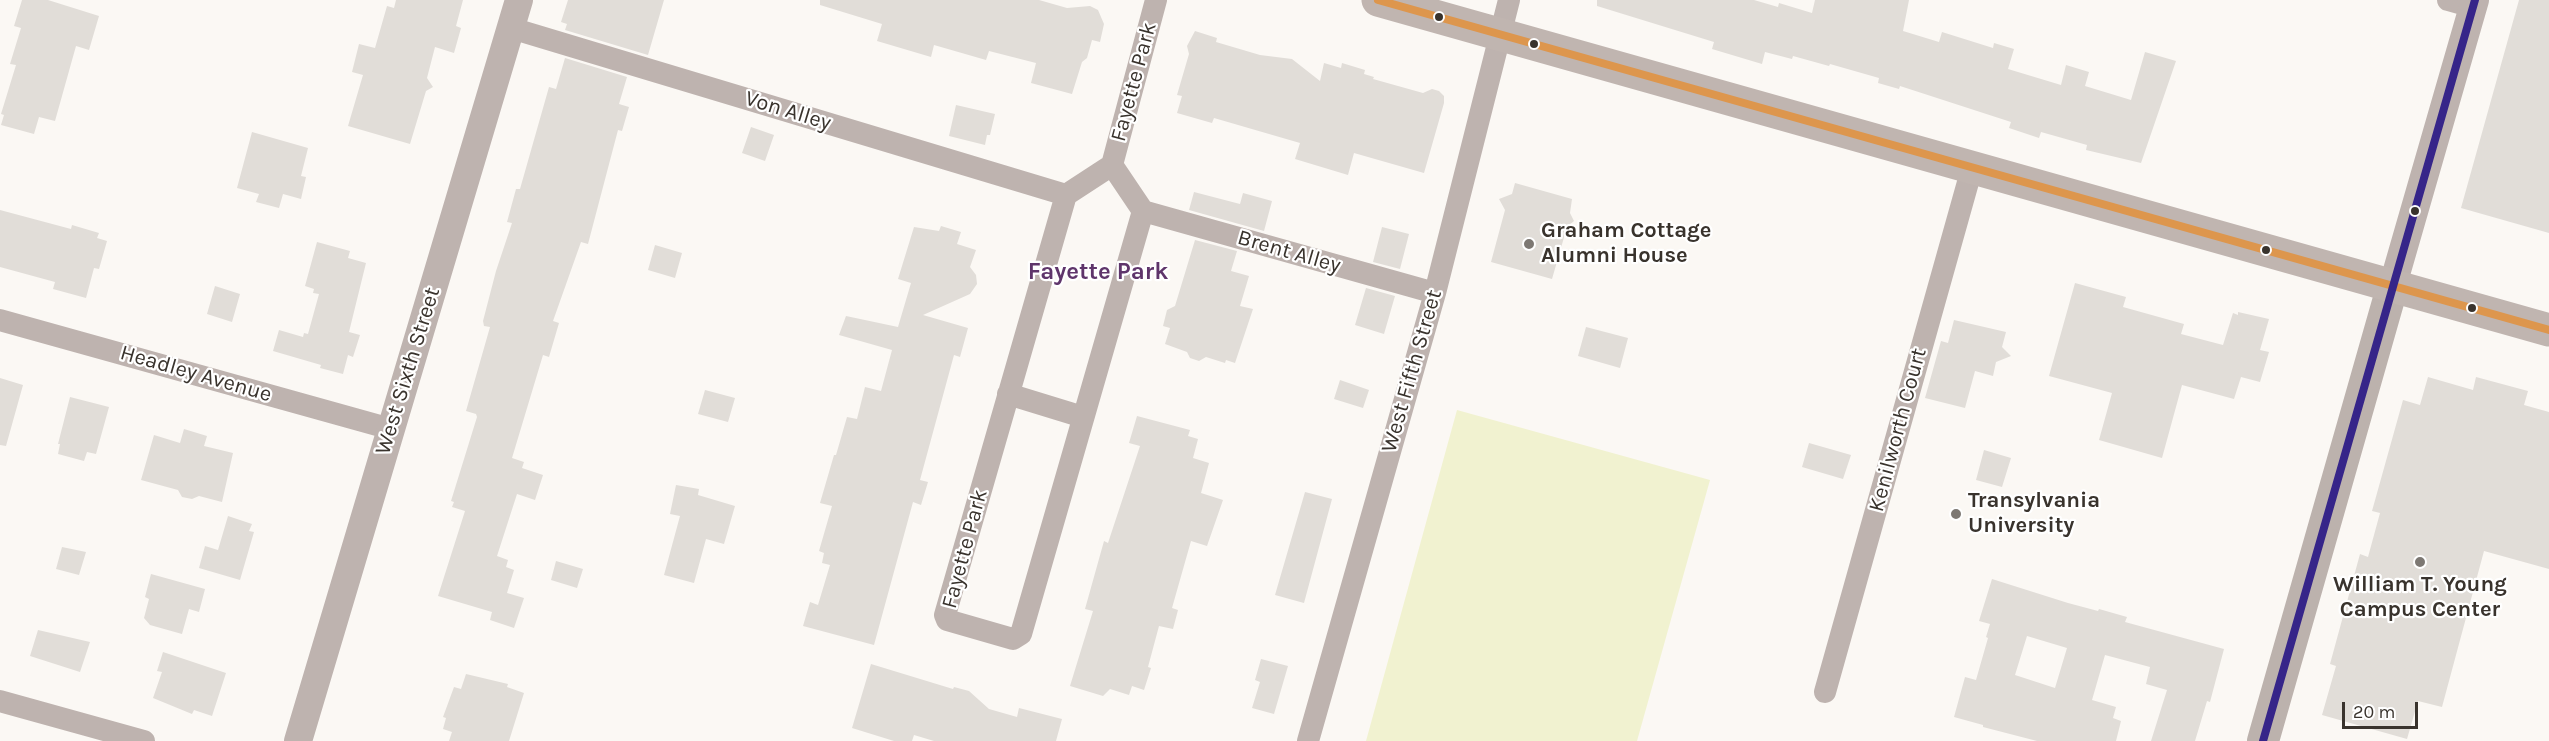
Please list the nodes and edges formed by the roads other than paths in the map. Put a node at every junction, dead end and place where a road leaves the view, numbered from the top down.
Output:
1 (519, 0) edge
2 (1156, 0) edge
3 (1378, 0) edge
4 (1509, 0) edge
5 (2465, 2) edge
6 (511, 28) junction
7 (1500, 34) junction
8 (1112, 165) junction
9 (1972, 168) junction
10 (1066, 195) junction
11 (1143, 211) junction
12 (2392, 288) junction
13 (1435, 293) junction
14 (0, 320) edge
15 (2549, 330) edge
16 (1008, 394) junction
17 (1083, 417) junction
18 (391, 429) junction
19 (1825, 692) dead end
20 (0, 701) edge
21 (144, 741) edge
22 (298, 741) edge
23 (1308, 741) edge
24 (2263, 741) edge

1 - 6 street, West Sixth Street
2 - 8 street, Fayette Park
3 - 7 main road
4 - 7 street, West Fifth Street
5 - 12 street
6 - 10 street, Von Alley
6 - 18 street, West Sixth Street
7 - 9 main road
7 - 13 street, West Fifth Street
8 - 10 street, Fayette Park
8 - 11 street, Fayette Park
9 - 12 main road
9 - 19 street, Kenilworth Court
10 - 16 street, Fayette Park
11 - 13 street, Brent Alley
11 - 17 street, Fayette Park
12 - 15 main road
12 - 24 main road
13 - 23 street, West Fifth Street
14 - 18 street, Headley Avenue
16 - 17 street
16 - 17 street, Fayette Park
18 - 22 street, West Sixth Street
20 - 21 street

